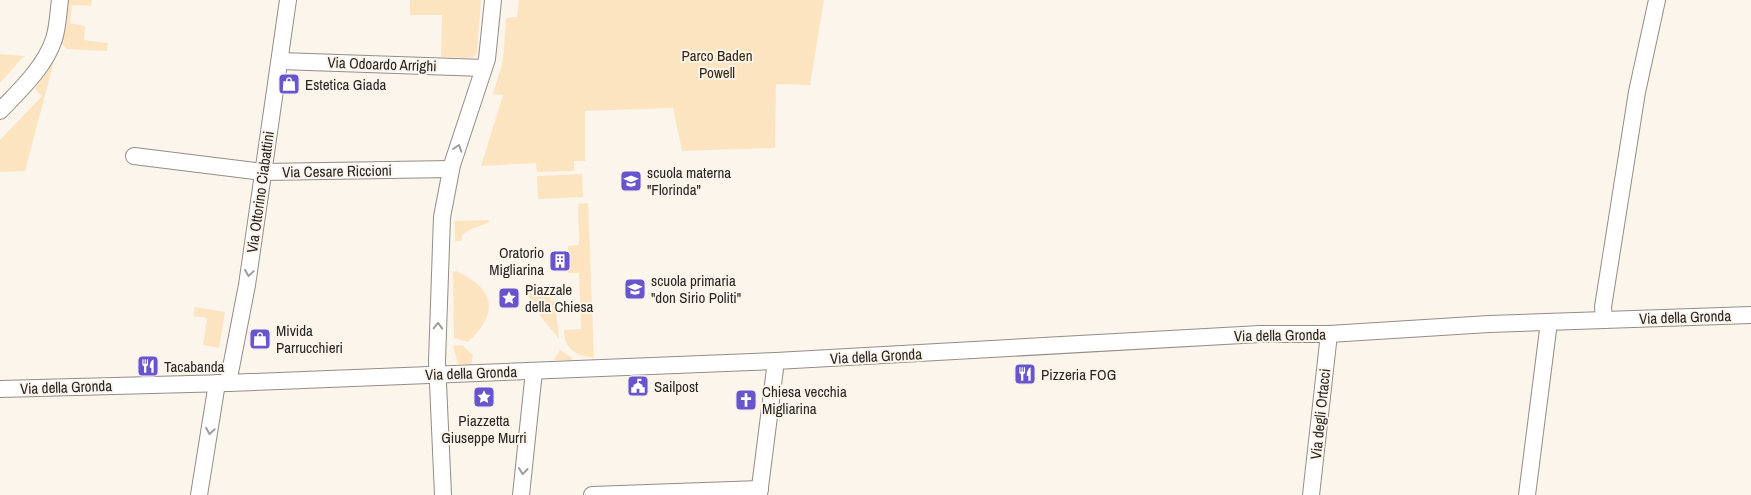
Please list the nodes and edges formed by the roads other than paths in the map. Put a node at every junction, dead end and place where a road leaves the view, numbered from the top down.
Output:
1 (60, 0) edge
2 (288, 0) edge
3 (493, 0) edge
4 (1658, 0) edge
5 (280, 61) junction
6 (484, 68) junction
7 (0, 111) edge
8 (134, 156) dead end
9 (451, 169) junction
10 (263, 172) junction
11 (1751, 315) edge
12 (1604, 320) junction
13 (1549, 322) junction
14 (1329, 334) junction
15 (776, 361) junction
16 (534, 370) junction
17 (437, 375) junction
18 (222, 383) junction
19 (0, 389) edge
20 (759, 492) edge
21 (200, 495) edge
22 (444, 495) edge
23 (521, 495) edge
24 (592, 495) edge
25 (1311, 495) edge
26 (1527, 495) edge

1 - 7 street
2 - 5 street, Via Ottorino Ciabattini
3 - 6 street
4 - 12 street
5 - 6 street, Via Odoardo Arrighi
5 - 10 street, Via Ottorino Ciabattini
9 -> 6 street
8 - 10 street, Via Cesare Riccioni
9 - 10 street, Via Cesare Riccioni
17 -> 9 street
10 -> 18 street, Via Ottorino Ciabattini
11 - 12 street, Via della Gronda
12 - 13 street, Via della Gronda
13 - 14 street, Via della Gronda
13 - 26 street
14 - 15 street, Via della Gronda
14 - 25 street, Via degli Ortacci
15 - 16 street, Via della Gronda
15 - 20 street
16 - 17 street, Via della Gronda
16 -> 23 street
17 - 18 street, Via della Gronda
17 - 22 street
18 - 19 street, Via della Gronda
18 -> 21 street, Via Ottorino Ciabattini
20 - 24 street

